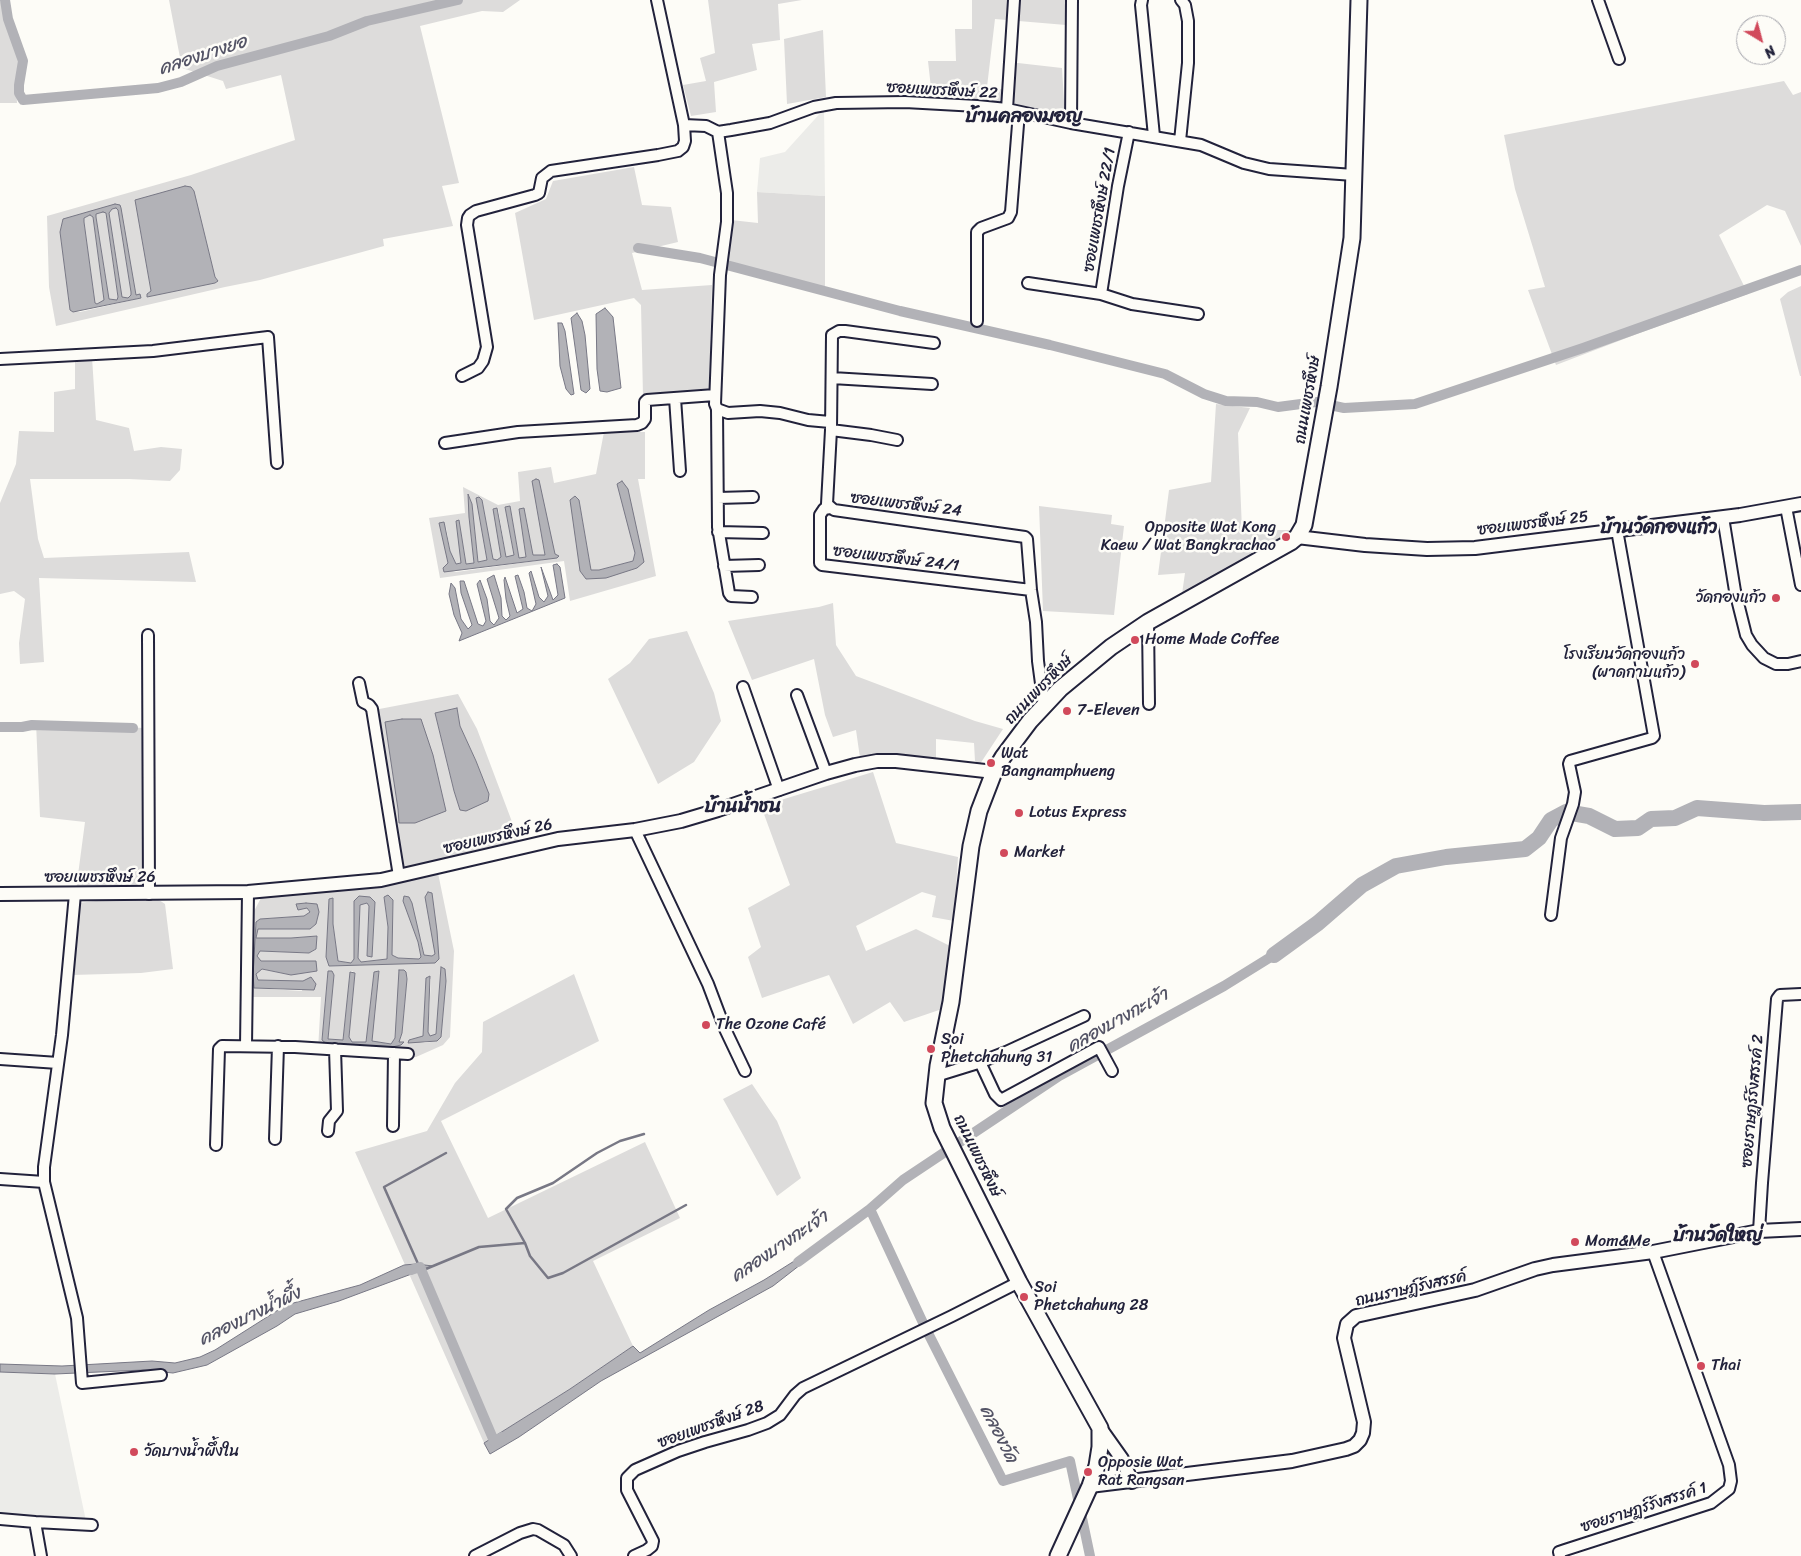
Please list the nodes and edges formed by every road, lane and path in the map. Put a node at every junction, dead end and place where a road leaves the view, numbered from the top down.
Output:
1 (657, 0) edge
2 (1014, 0) edge
3 (1072, 0) edge
4 (1142, 0) edge
5 (1181, 0) edge
6 (1359, 0) edge
7 (1598, 0) edge
8 (1619, 59) dead end
9 (1008, 110) junction
10 (1019, 112) junction
11 (1071, 123) junction
12 (684, 125) junction
13 (718, 132) junction
14 (1129, 132) junction
15 (1154, 136) junction
16 (1180, 141) junction
17 (1354, 175) junction
18 (1028, 283) dead end
19 (1101, 294) junction
20 (1198, 314) dead end
21 (978, 321) dead end
22 (934, 343) dead end
23 (0, 359) edge
24 (462, 376) dead end
25 (832, 378) junction
26 (932, 384) dead end
27 (715, 395) junction
28 (675, 398) junction
29 (717, 409) junction
30 (830, 426) junction
31 (897, 440) dead end
32 (445, 443) dead end
33 (277, 463) dead end
34 (680, 471) dead end
35 (753, 497) dead end
36 (718, 498) junction
37 (1801, 504) edge
38 (1786, 507) junction
39 (830, 508) junction
40 (1723, 517) junction
41 (1617, 530) junction
42 (718, 532) junction
43 (764, 533) dead end
44 (1297, 537) junction
45 (759, 565) dead end
46 (724, 566) junction
47 (1801, 585) edge
48 (1031, 590) junction
49 (752, 597) dead end
50 (1148, 622) junction
51 (148, 635) dead end
52 (1801, 661) edge
53 (359, 683) dead end
54 (743, 687) dead end
55 (797, 695) dead end
56 (1149, 704) dead end
57 (1044, 706) junction
58 (994, 772) junction
59 (826, 773) junction
60 (779, 790) junction
61 (635, 830) junction
62 (399, 876) junction
63 (248, 892) junction
64 (0, 894) edge
65 (76, 894) junction
66 (149, 894) junction
67 (1551, 915) dead end
68 (1801, 994) edge
69 (1084, 1016) dead end
70 (246, 1046) junction
71 (278, 1046) junction
72 (335, 1049) junction
73 (394, 1053) junction
74 (408, 1054) dead end
75 (0, 1059) edge
76 (980, 1062) junction
77 (58, 1063) junction
78 (745, 1071) dead end
79 (1112, 1071) dead end
80 (936, 1076) junction
81 (392, 1126) dead end
82 (328, 1131) dead end
83 (275, 1140) dead end
84 (216, 1145) dead end
85 (0, 1179) edge
86 (44, 1182) junction
87 (1801, 1229) edge
88 (1759, 1231) junction
89 (1653, 1252) junction
90 (1019, 1282) junction
91 (161, 1375) dead end
92 (1100, 1428) junction
93 (1132, 1482) junction
94 (1090, 1486) junction
95 (0, 1519) edge
96 (35, 1522) junction
97 (92, 1525) dead end
98 (41, 1556) edge
99 (475, 1556) edge
100 (571, 1556) edge
101 (634, 1556) edge
102 (1058, 1556) edge
103 (1560, 1556) edge

1 - 12 street
2 - 9 street
3 - 11 street
4 - 15 street
5 - 16 street
6 - 17 main road, ถนนเพชรหึงษ์
7 - 8 street
9 - 10 street, ซอยเพชรหึงษ์ 22
9 - 13 street, ซอยเพชรหึงษ์ 22
10 - 11 street, ซอยเพชรหึงษ์ 22
10 - 21 street
11 - 14 street, ซอยเพชรหึงษ์ 22
12 - 13 street, ซอยเพชรหึงษ์ 22
12 - 24 street
13 - 27 street
14 - 15 street, ซอยเพชรหึงษ์ 22
14 - 19 street, ซอยเพชรหึงษ์ 22/1
15 - 16 street, ซอยเพชรหึงษ์ 22
16 - 17 street, ซอยเพชรหึงษ์ 22
17 - 44 main road, ถนนเพชรหึงษ์
18 - 19 street, ซอยเพชรหึงษ์ 22/1
19 - 20 street, ซอยเพชรหึงษ์ 22/1
22 - 25 street, ซอยเพชรหึงษ์ 24
23 - 33 street
25 - 26 street
25 - 30 street, ซอยเพชรหึงษ์ 24
27 - 28 street
27 - 29 street
28 - 32 street
28 - 34 street
29 - 30 street
29 - 36 street
30 - 31 street
30 - 39 street, ซอยเพชรหึงษ์ 24
35 - 36 street
36 - 42 street
37 - 38 street, ซอยเพชรหึงษ์ 25
38 - 40 street, ซอยเพชรหึงษ์ 25
38 - 47 street
39 - 48 street, ซอยเพชรหึงษ์ 24
39 - 48 street, ซอยเพชรหึงษ์ 24/1
40 - 41 street, ซอยเพชรหึงษ์ 25
40 - 52 street
41 - 44 street, ซอยเพชรหึงษ์ 25
41 - 67 street
42 - 43 street
42 - 46 street
44 - 50 main road, ถนนเพชรหึงษ์
45 - 46 street
46 - 49 street
48 - 57 street, ซอยเพชรหึงษ์ 24
50 - 56 street
50 - 57 main road, ถนนเพชรหึงษ์
51 - 66 street
53 - 62 street
54 - 60 street
55 - 59 street
57 - 58 main road, ถนนเพชรหึงษ์
58 - 59 street, ซอยเพชรหึงษ์ 26
58 - 80 main road, ถนนเพชรหึงษ์
59 - 60 street, ซอยเพชรหึงษ์ 26
60 - 61 street, ซอยเพชรหึงษ์ 26
61 - 62 street, ซอยเพชรหึงษ์ 26
61 - 78 street
62 - 63 street, ซอยเพชรหึงษ์ 26
63 - 66 street, ซอยเพชรหึงษ์ 26
63 - 70 street
64 - 65 street, ซอยเพชรหึงษ์ 26
65 - 66 street, ซอยเพชรหึงษ์ 26
65 - 77 street
68 - 88 street, ซอยราษฎร์รังสรรค์ 2
69 - 76 street
70 - 71 street
70 - 84 street
71 - 72 street
71 - 83 street
72 - 73 street
72 - 82 street
73 - 74 street
73 - 81 street
75 - 77 street
76 - 79 street
76 - 80 street
77 - 86 street
80 - 90 main road, ถนนเพชรหึงษ์
85 - 86 street
86 - 91 street
87 - 88 street, ถนนราษฎ์รังสรรค์
88 - 89 street, ถนนราษฎ์รังสรรค์
89 - 93 street, ถนนราษฎ์รังสรรค์
89 - 103 street, ซอยราษฎร์รังสรรค์ 1
90 - 92 main road, ถนนเพชรหึงษ์
90 - 101 street, ซอยเพชรหึงษ์ 28
92 - 93 street
92 - 94 main road
93 - 94 street
94 - 102 main road
95 - 96 street
96 - 97 street
96 - 98 street
99 - 100 street

